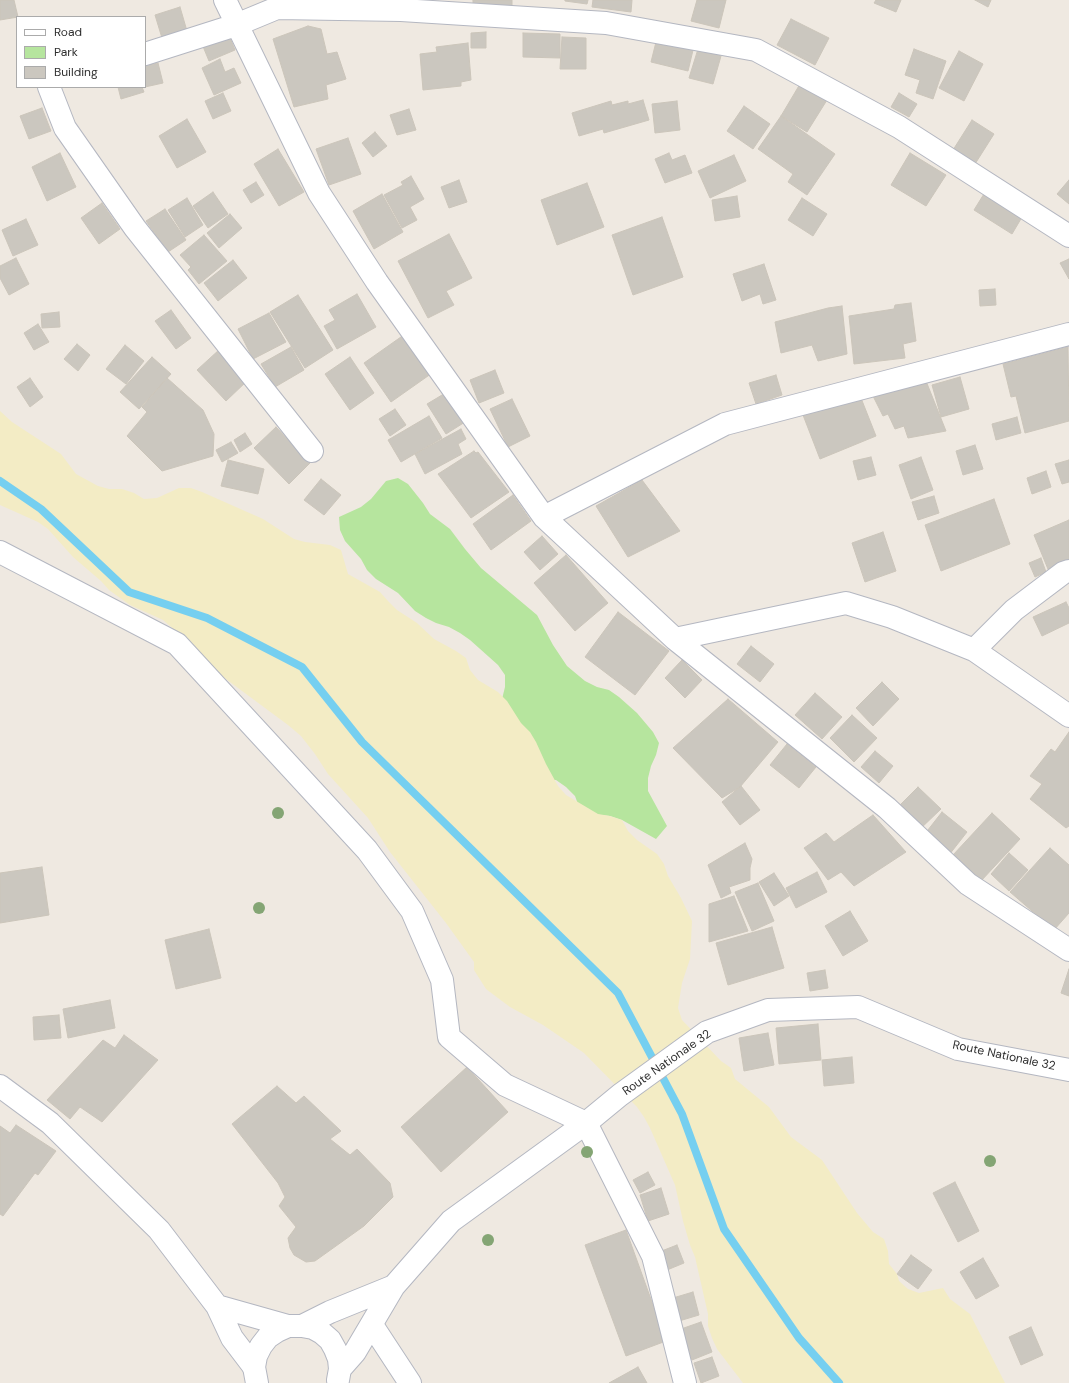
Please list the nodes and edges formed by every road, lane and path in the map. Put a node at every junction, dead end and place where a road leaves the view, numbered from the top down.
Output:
1 (225, 0) edge
2 (236, 25) junction
3 (146, 54) edge
4 (49, 88) edge
5 (1069, 236) edge
6 (1069, 334) edge
7 (312, 451) dead end
8 (544, 517) junction
9 (0, 552) edge
10 (1069, 571) edge
11 (675, 639) junction
12 (974, 650) junction
13 (1069, 716) edge
14 (1067, 947) edge
15 (1069, 1070) edge
16 (0, 1086) edge
17 (586, 1123) junction
18 (394, 1286) junction
19 (217, 1306) junction
20 (372, 1325) junction
21 (295, 1326) junction
22 (338, 1376) edge
23 (256, 1379) edge
24 (410, 1383) edge
25 (685, 1383) edge

1 - 2 street
2 - 3 street
2 - 5 street
2 - 8 street
4 - 7 street
6 - 8 street
8 - 11 street
9 - 17 street
10 - 12 street
11 - 12 street
11 - 14 street
12 - 13 street
15 - 17 street, Route Nationale 32
16 - 19 street
17 - 18 street, Route Nationale 32
17 - 25 street
18 - 20 street, Route Nationale 32
18 - 21 street, Route Nationale 32
19 - 21 street
19 - 23 street
20 - 22 street, Route Nationale 32
20 - 24 street
21 - 22 street
21 - 23 street, Route Nationale 32

